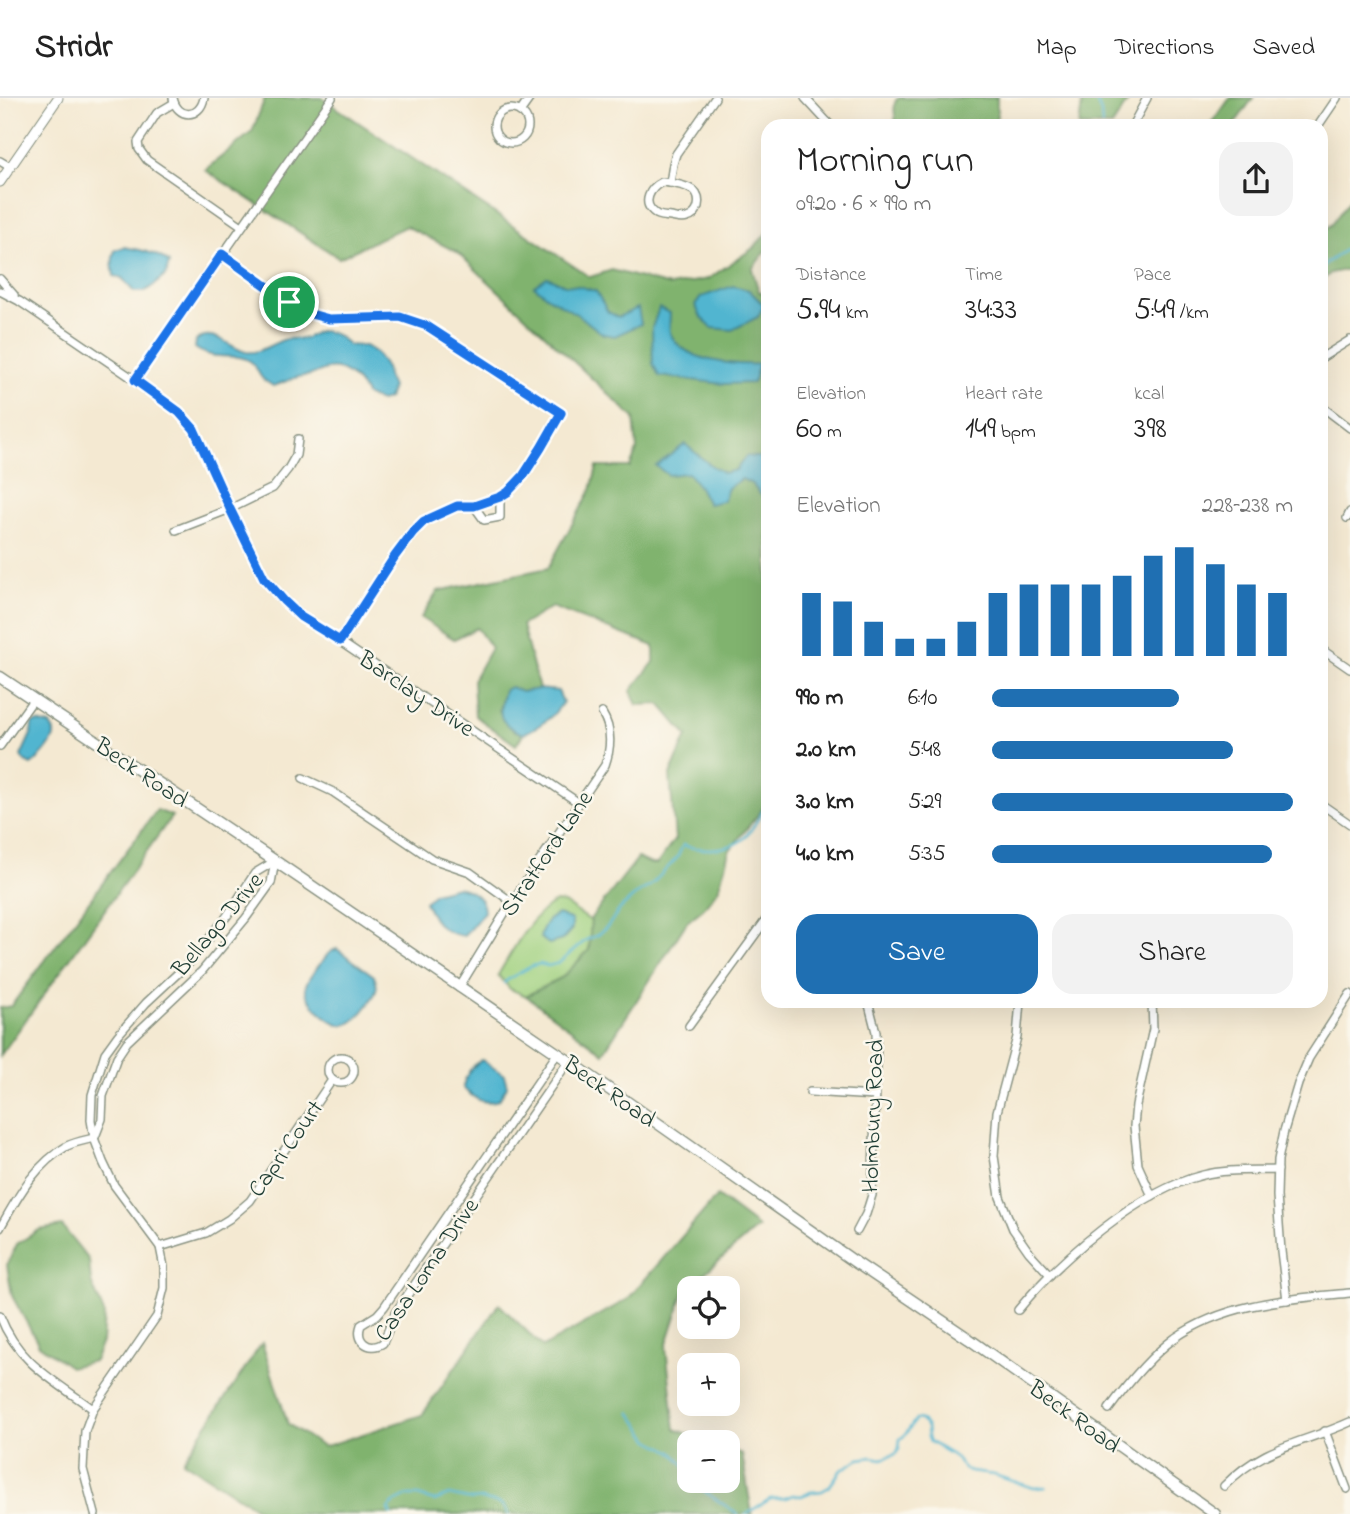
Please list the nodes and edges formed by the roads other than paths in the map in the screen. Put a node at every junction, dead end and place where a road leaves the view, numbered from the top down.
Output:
1 (204, 98) edge
2 (332, 98) edge
3 (530, 98) edge
4 (715, 98) edge
5 (805, 98) edge
6 (1147, 98) edge
7 (1337, 98) edge
8 (55, 99) edge
9 (173, 101) edge
10 (813, 101) edge
11 (520, 113) junction
12 (826, 119) edge
13 (1136, 119) edge
14 (1323, 119) edge
15 (0, 160) edge
16 (10, 167) junction
17 (0, 182) edge
18 (670, 183) junction
19 (242, 226) junction
20 (222, 254) junction
21 (0, 279) edge
22 (0, 290) edge
23 (19, 301) junction
24 (1350, 340) edge
25 (1328, 354) edge
26 (135, 380) junction
27 (1328, 411) edge
28 (1350, 428) edge
29 (298, 439) dead end
30 (500, 497) junction
31 (474, 506) junction
32 (230, 509) junction
33 (176, 530) dead end
34 (340, 641) junction
35 (1328, 654) edge
36 (1350, 669) edge
37 (0, 677) edge
38 (33, 700) junction
39 (603, 713) dead end
40 (0, 746) edge
41 (303, 778) dead end
42 (579, 803) junction
43 (1328, 809) edge
44 (1350, 824) edge
45 (275, 861) junction
46 (512, 902) junction
47 (761, 927) edge
48 (459, 988) junction
49 (1350, 994) edge
50 (870, 1008) edge
51 (1019, 1008) edge
52 (1152, 1008) edge
53 (689, 1026) dead end
54 (556, 1054) junction
55 (568, 1062) junction
56 (332, 1080) dead end
57 (810, 1092) dead end
58 (876, 1096) junction
59 (94, 1138) junction
60 (1278, 1170) junction
61 (1152, 1196) junction
62 (0, 1228) edge
63 (858, 1231) dead end
64 (160, 1247) junction
65 (1050, 1275) junction
66 (1350, 1293) edge
67 (1287, 1300) junction
68 (1018, 1310) dead end
69 (0, 1317) edge
70 (93, 1409) junction
71 (1109, 1409) dead end
72 (1350, 1422) edge
73 (1325, 1431) junction
74 (1224, 1486) dead end
75 (1348, 1489) dead end
76 (95, 1514) edge
77 (1215, 1514) edge

1 - 9 street
2 - 19 street
3 - 11 street
4 - 18 street
5 - 10 street
6 - 13 street
7 - 14 street
8 - 16 street
9 - 19 street
10 - 12 street
11 - 11 street
15 - 16 street
16 - 17 street
18 - 18 street
19 - 20 street
20 - 26 street
20 - 30 street
21 - 23 street, Barclay Drive
22 - 23 street, Barclay Drive
23 - 26 street, Barclay Drive
24 - 25 street
26 - 32 street, Barclay Drive
27 - 28 street
29 - 32 street
30 - 31 street
30 - 31 street
31 - 34 street
32 - 33 street
32 - 34 street, Barclay Drive
34 - 42 street, Barclay Drive
35 - 36 street
37 - 38 main road, Beck Road
38 - 40 street
38 - 45 main road, Beck Road
39 - 42 street, Stratford Lane
41 - 46 street
42 - 46 street, Stratford Lane
43 - 44 street
45 - 48 main road, Beck Road
45 - 59 street, Bellago Drive
45 - 59 street, Bellago Drive
46 - 48 street, Stratford Lane
47 - 53 street
48 - 54 main road, Beck Road
49 - 60 street
50 - 58 street, Holmbury Road
51 - 65 street
52 - 61 street
54 - 55 main road, Beck Road
54 - 55 street, Casa Loma Drive
55 - 77 main road, Beck Road
56 - 64 street, Capri Court
57 - 58 street
58 - 63 street, Holmbury Road
59 - 62 street
59 - 64 street, Bellago Drive
60 - 61 street
60 - 67 street
61 - 65 street
64 - 70 street, Bellago Drive
65 - 68 street
66 - 67 street
67 - 71 street
69 - 70 street
70 - 76 street, Bellago Drive
72 - 73 street
73 - 74 street
73 - 75 street

